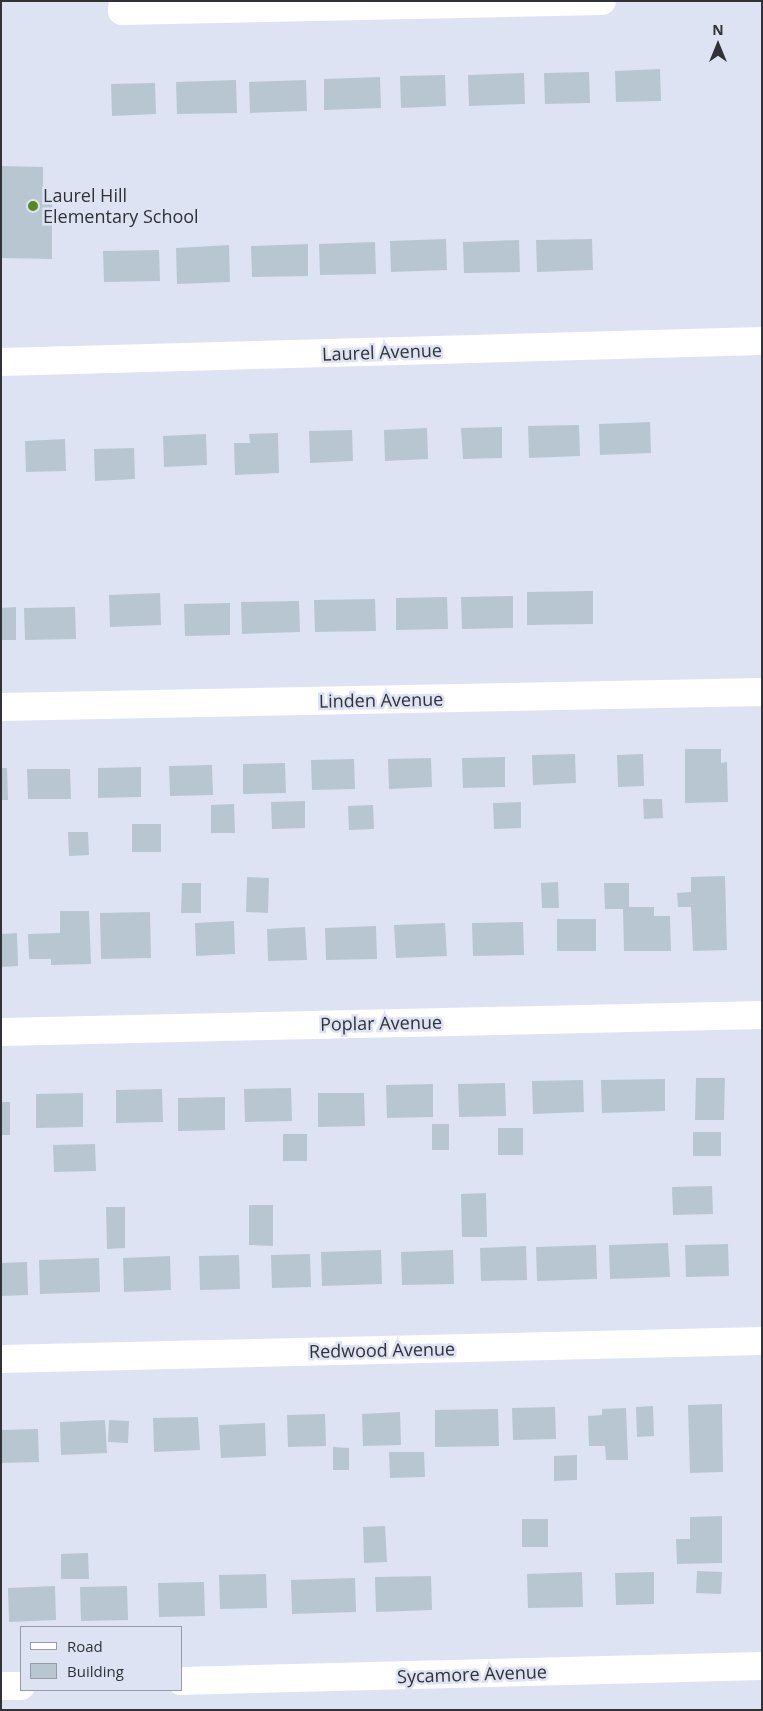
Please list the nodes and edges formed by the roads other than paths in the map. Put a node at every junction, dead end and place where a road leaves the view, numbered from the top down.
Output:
1 (602, 1) edge
2 (467, 3) edge
3 (122, 6) edge
4 (762, 342) edge
5 (1, 362) edge
6 (762, 692) edge
7 (1, 707) edge
8 (762, 1015) edge
9 (1, 1032) edge
10 (762, 1340) edge
11 (1, 1359) edge
12 (762, 1666) edge
13 (182, 1682) edge
14 (1, 1686) edge
15 (20, 1686) edge

1 - 2 street
2 - 3 street
4 - 5 street, Laurel Avenue
6 - 7 street, Linden Avenue
8 - 9 street, Poplar Avenue
10 - 11 street, Redwood Avenue
12 - 13 street, Sycamore Avenue
14 - 15 street

